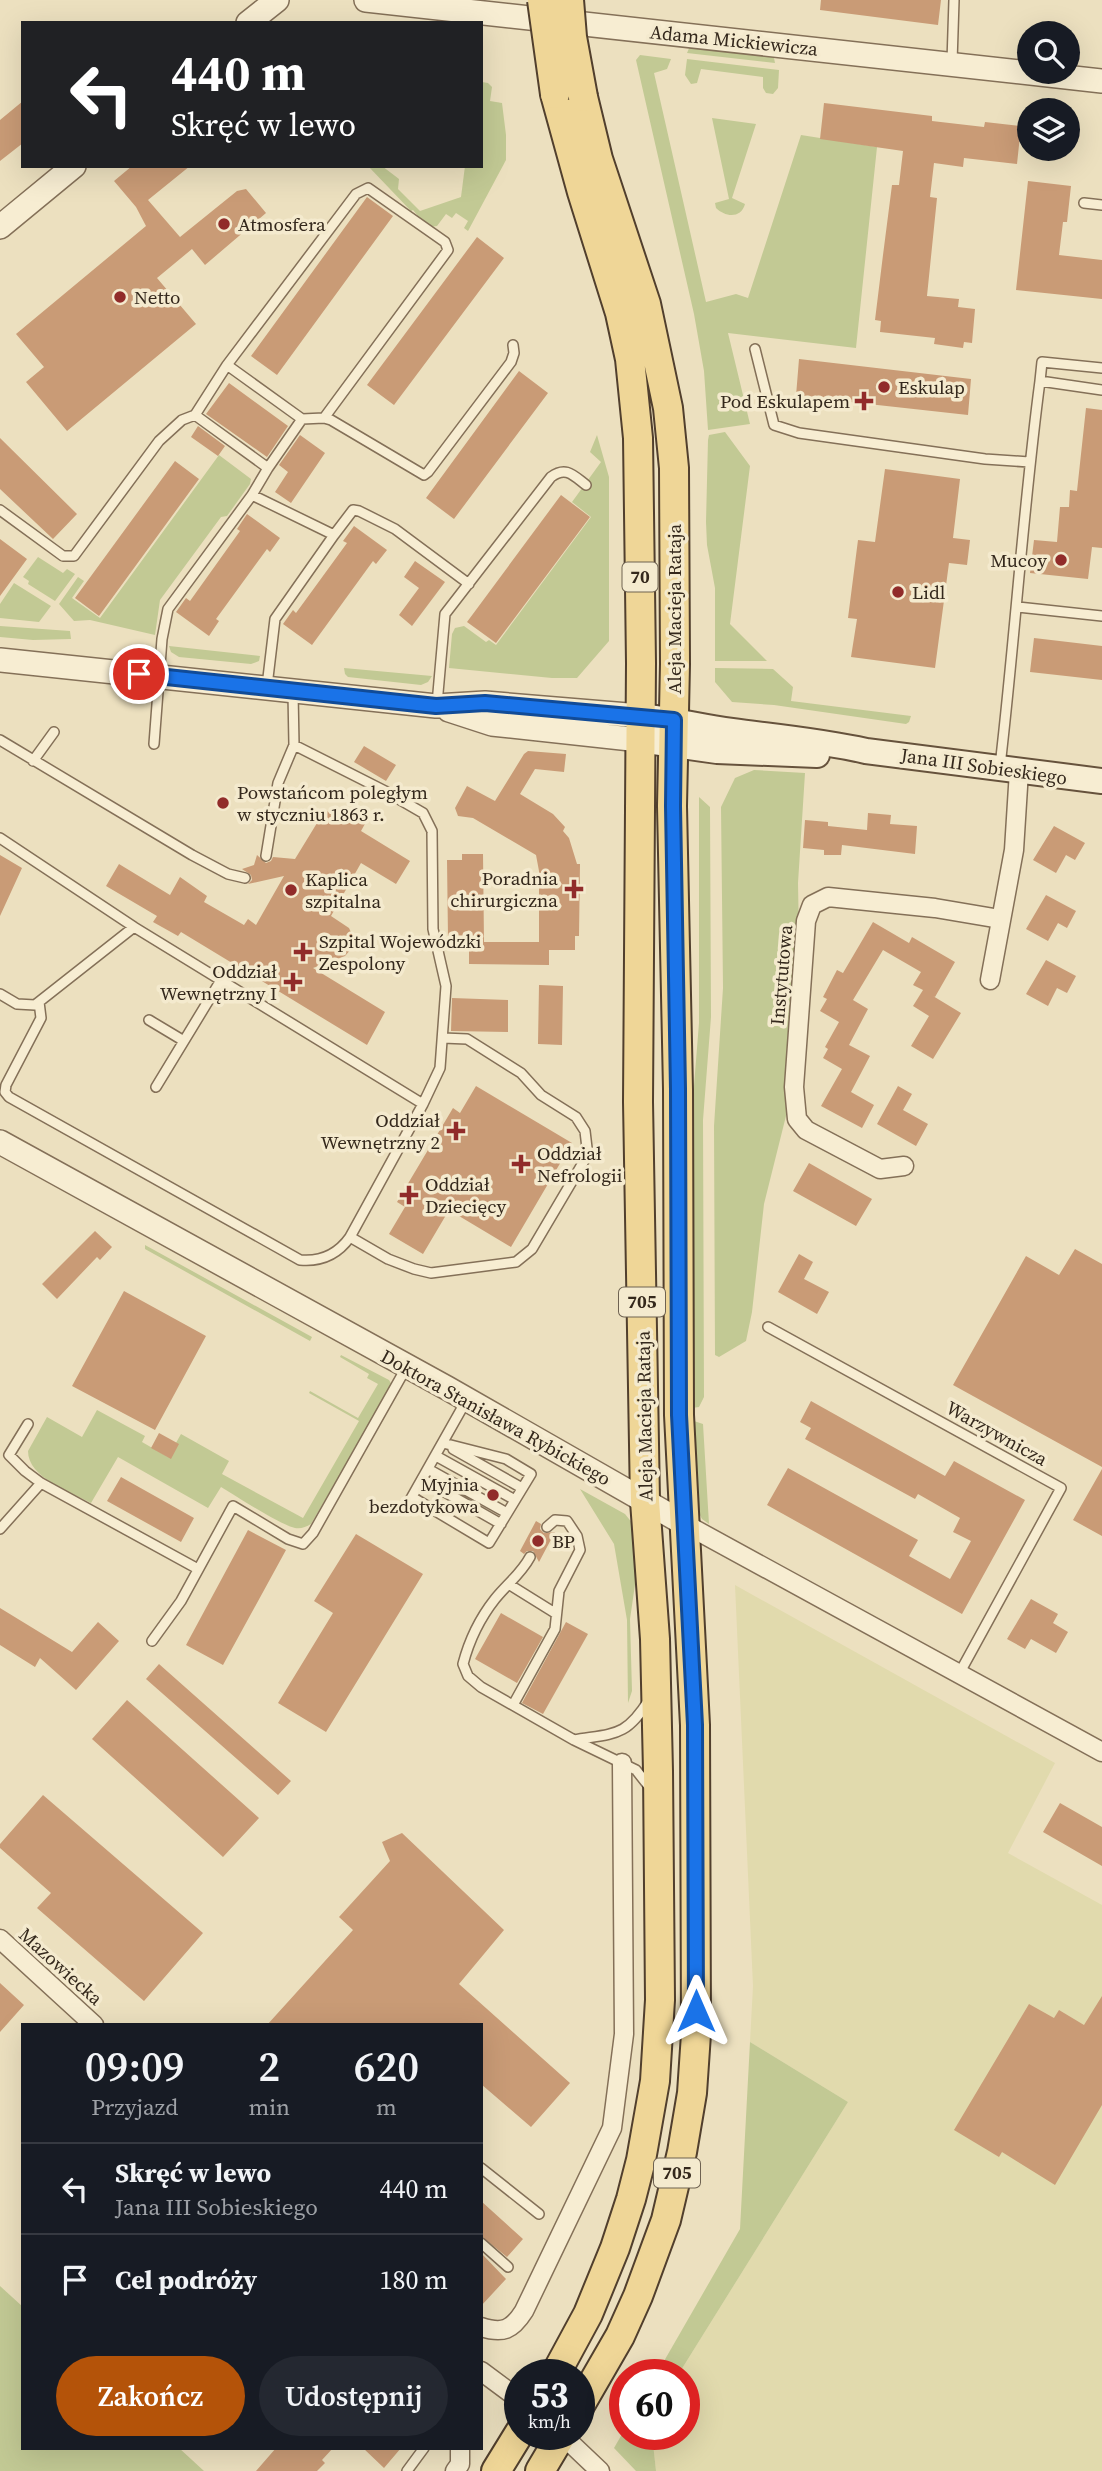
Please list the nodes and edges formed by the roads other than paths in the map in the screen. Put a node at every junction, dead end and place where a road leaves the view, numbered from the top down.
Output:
1 (277, 0) edge
2 (366, 0) edge
3 (542, 0) edge
4 (569, 0) edge
5 (954, 0) edge
6 (251, 21) edge
7 (952, 64) junction
8 (1102, 80) edge
9 (72, 168) edge
10 (1084, 203) dead end
11 (1102, 205) edge
12 (0, 228) edge
13 (633, 308) junction
14 (513, 345) dead end
15 (755, 349) dead end
16 (227, 365) junction
17 (1102, 368) edge
18 (1040, 381) junction
19 (1102, 390) edge
20 (195, 415) junction
21 (324, 418) junction
22 (302, 419) junction
23 (1030, 462) junction
24 (268, 468) junction
25 (586, 485) dead end
26 (252, 495) junction
27 (0, 510) edge
28 (334, 535) junction
29 (469, 583) junction
30 (1018, 607) junction
31 (1102, 616) edge
32 (0, 660) edge
33 (158, 677) junction
34 (267, 689) junction
35 (293, 691) junction
36 (436, 706) junction
37 (640, 728) junction
38 (54, 732) dead end
39 (673, 733) junction
40 (0, 740) edge
41 (154, 744) dead end
42 (294, 745) junction
43 (33, 761) junction
44 (1009, 769) junction
45 (1102, 781) edge
46 (0, 838) edge
47 (266, 856) dead end
48 (245, 878) dead end
49 (1000, 919) junction
50 (134, 927) junction
51 (220, 980) junction
52 (990, 981) dead end
53 (0, 994) edge
54 (39, 1002) junction
55 (149, 1020) dead end
56 (443, 1038) junction
57 (184, 1041) junction
58 (156, 1087) dead end
59 (3, 1091) edge
60 (423, 1104) junction
61 (0, 1142) edge
62 (904, 1166) dead end
63 (350, 1237) junction
64 (768, 1327) dead end
65 (407, 1366) junction
66 (467, 1400) junction
67 (27, 1424) dead end
68 (443, 1443) junction
69 (9, 1455) junction
70 (436, 1455) junction
71 (0, 1461) edge
72 (428, 1469) junction
73 (422, 1479) junction
74 (41, 1483) junction
75 (522, 1488) junction
76 (515, 1500) junction
77 (646, 1502) junction
78 (508, 1513) junction
79 (501, 1524) junction
80 (685, 1524) junction
81 (547, 1527) dead end
82 (0, 1529) edge
83 (530, 1557) dead end
84 (198, 1569) junction
85 (510, 1585) junction
86 (555, 1613) junction
87 (152, 1641) dead end
88 (959, 1674) junction
89 (655, 1689) junction
90 (513, 1704) junction
91 (575, 1740) junction
92 (1102, 1752) edge
93 (622, 1763) junction
94 (658, 1799) junction
95 (0, 1939) edge
96 (92, 2023) edge
97 (483, 2170) edge
98 (539, 2214) dead end
99 (483, 2245) edge
100 (508, 2267) dead end
101 (483, 2328) edge
102 (563, 2359) edge
103 (483, 2372) edge
104 (595, 2379) edge
105 (504, 2388) edge
106 (423, 2450) edge
107 (460, 2450) edge
108 (509, 2450) edge
109 (553, 2450) edge
110 (578, 2450) edge
111 (407, 2471) edge
112 (455, 2471) edge
113 (496, 2471) edge
114 (540, 2471) edge
115 (600, 2471) edge

1 - 6 street
2 - 7 street, Adama Mickiewicza
3 - 13 main road, 70, bridge
4 - 13 main road, 70, bridge
5 - 7 lane
7 - 8 street, Adama Mickiewicza
9 - 12 street
10 - 11 lane
13 - 37 main road, Aleja Macieja Rataja / 70
13 - 39 main road, Aleja Macieja Rataja / 70
14 - 21 lane
15 - 23 lane
16 - 20 lane
16 - 21 lane
16 - 22 lane
17 - 18 lane
18 - 19 lane
18 - 23 lane
20 - 24 lane
20 - 27 lane
21 - 22 lane
22 - 24 lane
23 - 30 lane
24 - 26 lane
25 - 29 lane
26 - 28 lane
26 - 33 lane
28 - 29 lane
28 - 34 lane
29 - 36 lane
30 - 31 lane
30 - 44 lane
32 - 33 street, Jana III Sobieskiego
33 - 34 street, Jana III Sobieskiego
33 - 41 lane
34 - 35 street, Jana III Sobieskiego
35 - 36 street, Jana III Sobieskiego
35 - 42 lane
36 - 37 street, Jana III Sobieskiego
37 - 39 main road, Jana III Sobieskiego
37 - 77 main road, Aleja Macieja Rataja / 705
38 - 43 lane
39 - 44 main road, Jana III Sobieskiego
39 - 80 main road, Aleja Macieja Rataja / 705
40 - 43 lane
42 - 47 lane
42 - 56 lane
43 - 48 lane
44 - 45 main road, Jana III Sobieskiego
44 - 49 street
46 - 50 lane
49 - 52 street
49 - 62 street, Instytutowa
50 - 51 lane
50 - 54 lane
51 - 57 lane
51 - 60 lane
53 - 54 lane
54 - 59 lane
55 - 57 lane
56 - 60 lane
56 - 63 lane
57 - 58 lane
59 - 63 lane
60 - 63 lane
61 - 65 street, Doktora Stanisława Rybickiego
64 - 88 lane, Warzywnicza
65 - 66 street, Doktora Stanisława Rybickiego
65 - 84 lane
66 - 68 lane
66 - 77 street, Doktora Stanisława Rybickiego
67 - 69 lane
68 - 70 lane
68 - 75 lane
68 - 75 lane
69 - 71 lane
69 - 74 lane
70 - 72 lane
70 - 76 lane
72 - 73 lane
72 - 78 lane
73 - 79 lane
73 - 79 lane
74 - 82 lane
74 - 84 lane
75 - 76 lane
76 - 78 lane
77 - 80 street, Doktora Stanisława Rybickiego
77 - 89 main road, Aleja Macieja Rataja / 705
78 - 79 lane
80 - 88 street, Doktora Stanisława Rybickiego
80 - 104 main road, Aleja Macieja Rataja / 705
81 - 86 lane
83 - 85 lane
84 - 87 lane
85 - 86 lane
85 - 90 lane
86 - 90 lane
88 - 92 street, Doktora Stanisława Rybickiego
89 - 91 lane
89 - 94 main road, Aleja Macieja Rataja / 705
90 - 91 lane
91 - 93 lane
93 - 94 lane
93 - 101 street
94 - 102 main road, Aleja Macieja Rataja / 705
95 - 96 street, Mazowiecka
97 - 98 lane
99 - 100 lane
103 - 105 street
106 - 111 lane
107 - 112 street
108 - 113 main road
109 - 114 main road
110 - 115 street

